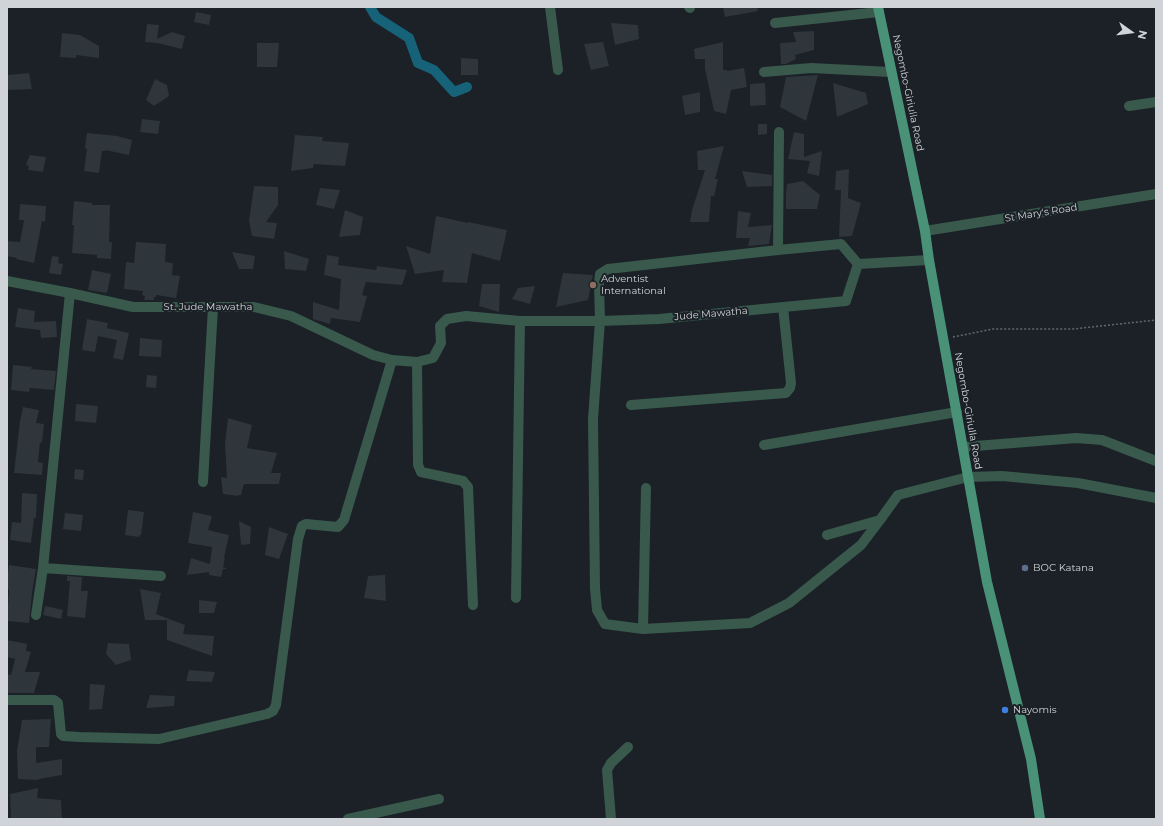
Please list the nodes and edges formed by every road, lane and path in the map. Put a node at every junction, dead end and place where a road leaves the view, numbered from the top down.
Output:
1 (550, 7) edge
2 (878, 10) edge
3 (775, 23) dead end
4 (558, 70) dead end
5 (764, 72) dead end
6 (891, 72) junction
7 (1156, 102) edge
8 (1129, 106) dead end
9 (779, 132) dead end
10 (1156, 194) edge
11 (925, 231) junction
12 (778, 250) junction
13 (929, 260) junction
14 (858, 264) junction
15 (7, 281) edge
16 (70, 293) junction
17 (213, 307) junction
18 (783, 307) junction
19 (466, 316) joint
20 (1156, 320) edge
21 (520, 321) junction
22 (600, 321) junction
23 (943, 339) junction
24 (392, 360) junction
25 (417, 362) junction
26 (631, 406) dead end
27 (956, 412) junction
28 (764, 445) dead end
29 (963, 447) junction
30 (1156, 462) edge
31 (968, 478) junction
32 (202, 482) dead end
33 (646, 488) dead end
34 (1156, 498) edge
35 (880, 520) junction
36 (827, 534) dead end
37 (43, 568) junction
38 (161, 576) dead end
39 (516, 598) dead end
40 (473, 605) dead end
41 (36, 615) dead end
42 (643, 629) junction
43 (7, 700) edge
44 (628, 747) dead end
45 (439, 799) dead end
46 (348, 819) edge
47 (611, 819) edge
48 (1040, 819) edge

1 - 4 street
2 - 3 street
2 - 6 main road, Negombo-Giriulla Road
5 - 6 street
6 - 11 main road, Negombo-Giriulla Road
7 - 8 street
9 - 12 street
10 - 11 street, St Mary's Road
11 - 13 main road, Negombo-Giriulla Road
12 - 14 street
12 - 22 street
13 - 14 street
13 - 23 main road, Negombo-Giriulla Road
14 - 18 street, Jude Mawatha
15 - 16 street, St. Jude Mawatha
16 - 17 street, St. Jude Mawatha
16 - 37 street
17 - 24 street, St. Jude Mawatha
17 - 32 street
18 - 22 street, Jude Mawatha
18 - 26 street
19 - 21 street, Jude Mawatha
19 - 25 street, St. Jude Mawatha
20 - 23 path
21 - 22 street, Jude Mawatha
21 - 39 street
22 - 42 street
23 - 27 main road, Negombo-Giriulla Road
24 - 25 street, St. Jude Mawatha
24 - 43 street
25 - 40 street
27 - 28 street
27 - 29 main road, Negombo-Giriulla Road
29 - 30 street
29 - 31 main road, Negombo-Giriulla Road
31 - 34 street
31 - 35 street
31 - 48 main road, Negombo-Giriulla Road
33 - 42 street
35 - 36 street
35 - 42 street
37 - 38 street
37 - 41 street
44 - 47 street
45 - 46 street

